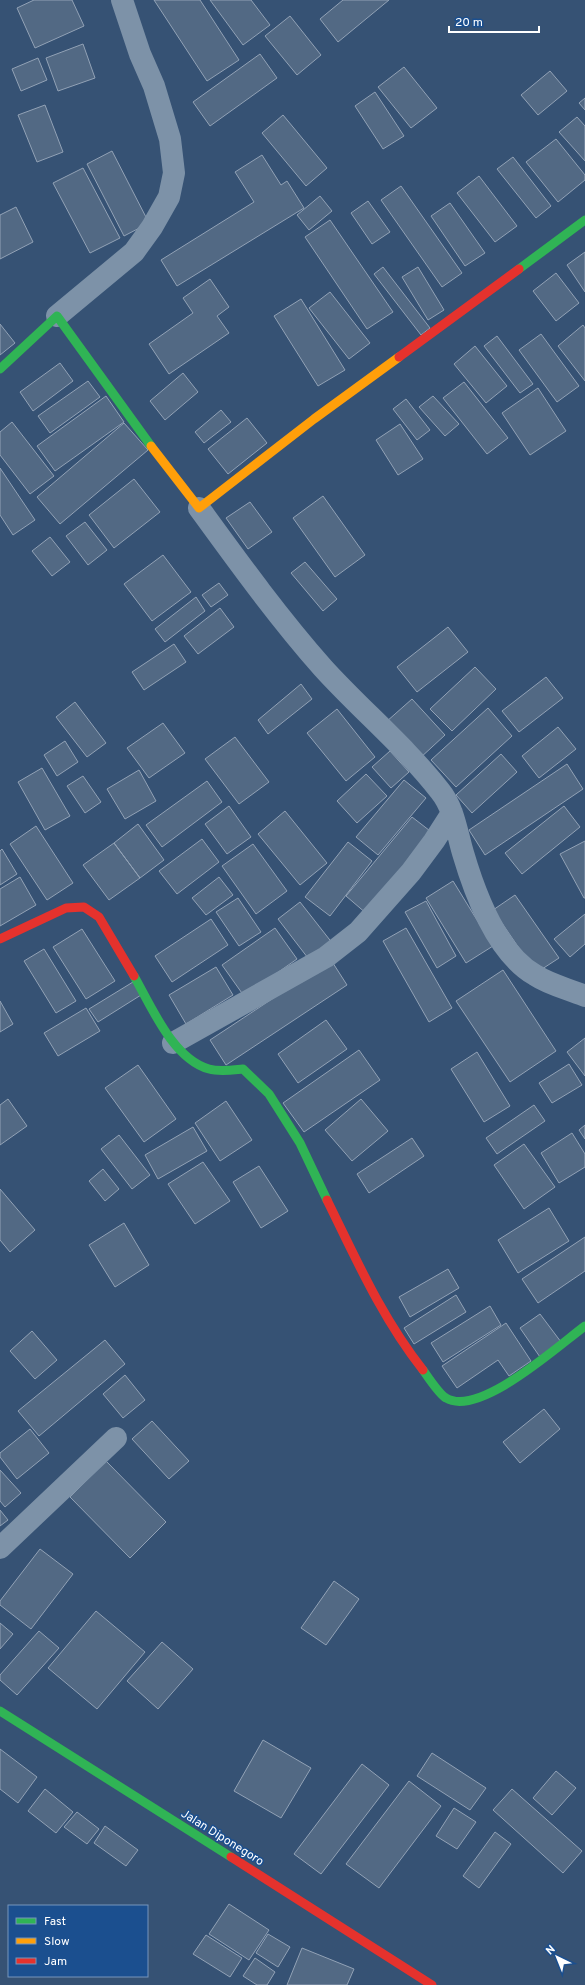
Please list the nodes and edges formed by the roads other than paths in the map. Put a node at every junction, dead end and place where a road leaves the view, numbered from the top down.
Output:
1 (122, 0) edge
2 (585, 220) edge
3 (57, 316) junction
4 (0, 369) edge
5 (199, 508) junction
6 (452, 813) junction
7 (0, 939) edge
8 (585, 996) edge
9 (173, 1043) junction
10 (585, 1326) edge
11 (116, 1438) dead end
12 (0, 1548) edge
13 (0, 1711) edge
14 (432, 1985) edge

1 - 3 street
2 - 5 street
3 - 4 street
3 - 5 street
5 - 6 street
6 - 8 street
6 - 9 street
7 - 9 street
9 - 10 street
11 - 12 street
13 - 14 street, Jalan Diponegoro

